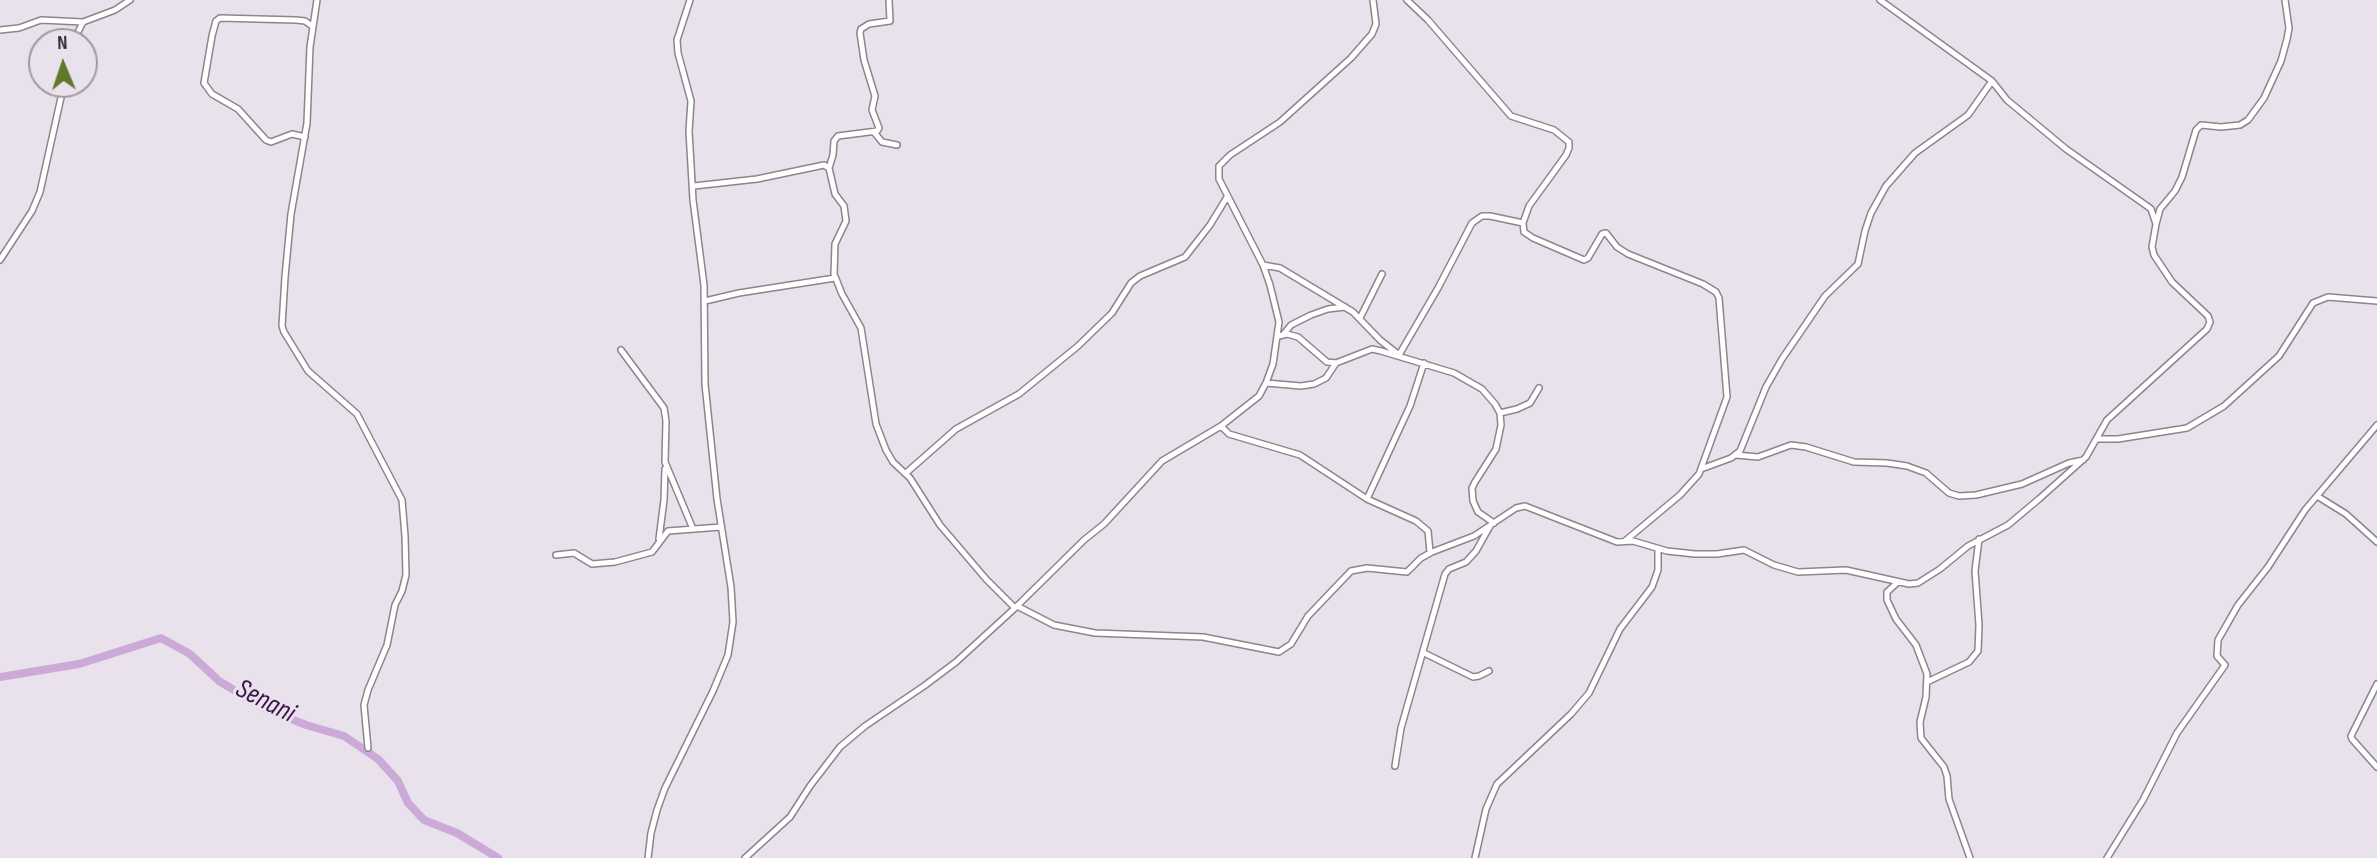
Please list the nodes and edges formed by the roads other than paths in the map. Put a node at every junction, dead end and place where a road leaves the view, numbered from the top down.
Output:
1 (130, 0) edge
2 (317, 0) edge
3 (690, 0) edge
4 (890, 0) edge
5 (1373, 0) edge
6 (1407, 0) edge
7 (1881, 0) edge
8 (2285, 0) edge
9 (83, 22) junction
10 (312, 26) junction
11 (80, 28) edge
12 (0, 30) edge
13 (1992, 81) junction
14 (61, 98) edge
15 (874, 132) junction
16 (305, 137) junction
17 (897, 145) dead end
18 (829, 168) junction
19 (694, 186) junction
20 (1227, 197) junction
21 (1523, 223) junction
22 (2156, 224) junction
23 (0, 260) edge
24 (1263, 265) junction
25 (1382, 274) dead end
26 (835, 278) junction
27 (705, 301) junction
28 (2377, 301) edge
29 (1345, 307) junction
30 (1360, 318) junction
31 (1281, 335) junction
32 (621, 350) dead end
33 (1399, 355) junction
34 (1336, 363) junction
35 (1424, 363) junction
36 (1266, 383) junction
37 (1539, 388) dead end
38 (1500, 413) junction
39 (2377, 425) edge
40 (1221, 426) junction
41 (2098, 439) junction
42 (1736, 455) junction
43 (2084, 460) junction
44 (665, 462) junction
45 (1701, 469) junction
46 (906, 473) junction
47 (2317, 496) junction
48 (1367, 499) junction
49 (1492, 525) junction
50 (721, 527) junction
51 (693, 529) junction
52 (1979, 539) junction
53 (659, 541) junction
54 (1625, 541) junction
55 (2377, 542) edge
56 (1658, 549) junction
57 (1430, 552) junction
58 (556, 555) dead end
59 (1898, 582) junction
60 (1016, 607) junction
61 (1424, 653) junction
62 (1489, 671) dead end
63 (1927, 682) junction
64 (2377, 684) edge
65 (368, 748) dead end
66 (1395, 766) dead end
67 (2377, 767) edge
68 (648, 858) edge
69 (745, 858) edge
70 (1475, 858) edge
71 (1970, 858) edge
72 (2106, 858) edge

1 - 9 street
2 - 10 street
3 - 19 street
4 - 15 street
5 - 20 street
6 - 21 street
7 - 13 street
8 - 22 street
9 - 11 street
9 - 12 street
10 - 16 street
10 - 16 street
13 - 22 street
13 - 42 street
14 - 23 street
15 - 17 street
15 - 18 street
16 - 65 street
18 - 19 street
18 - 26 street
19 - 27 street
20 - 24 street
20 - 46 street
21 - 33 street
21 - 45 street
22 - 41 street
24 - 29 street
24 - 31 street
25 - 30 street
26 - 27 street
26 - 46 street
27 - 50 street
28 - 41 street
29 - 30 street
29 - 31 street
30 - 33 street
31 - 34 street
31 - 36 street
32 - 44 street
33 - 34 street
33 - 35 street
34 - 36 street
35 - 38 street
35 - 48 street
36 - 40 street
37 - 38 street
38 - 49 street
39 - 47 street
40 - 48 street
40 - 60 street
41 - 43 street
42 - 43 street
42 - 45 street
43 - 52 street
44 - 51 street
44 - 53 street
45 - 54 street
46 - 60 street
47 - 55 street
47 - 72 street
48 - 57 street
49 - 54 street
49 - 57 street
49 - 61 street
50 - 51 street
50 - 68 street
51 - 53 street
52 - 59 street
52 - 63 street
53 - 58 street
54 - 56 street
56 - 59 street
56 - 70 street
57 - 60 street
59 - 63 street
60 - 69 street
61 - 62 street
61 - 66 street
63 - 71 street
64 - 67 street

